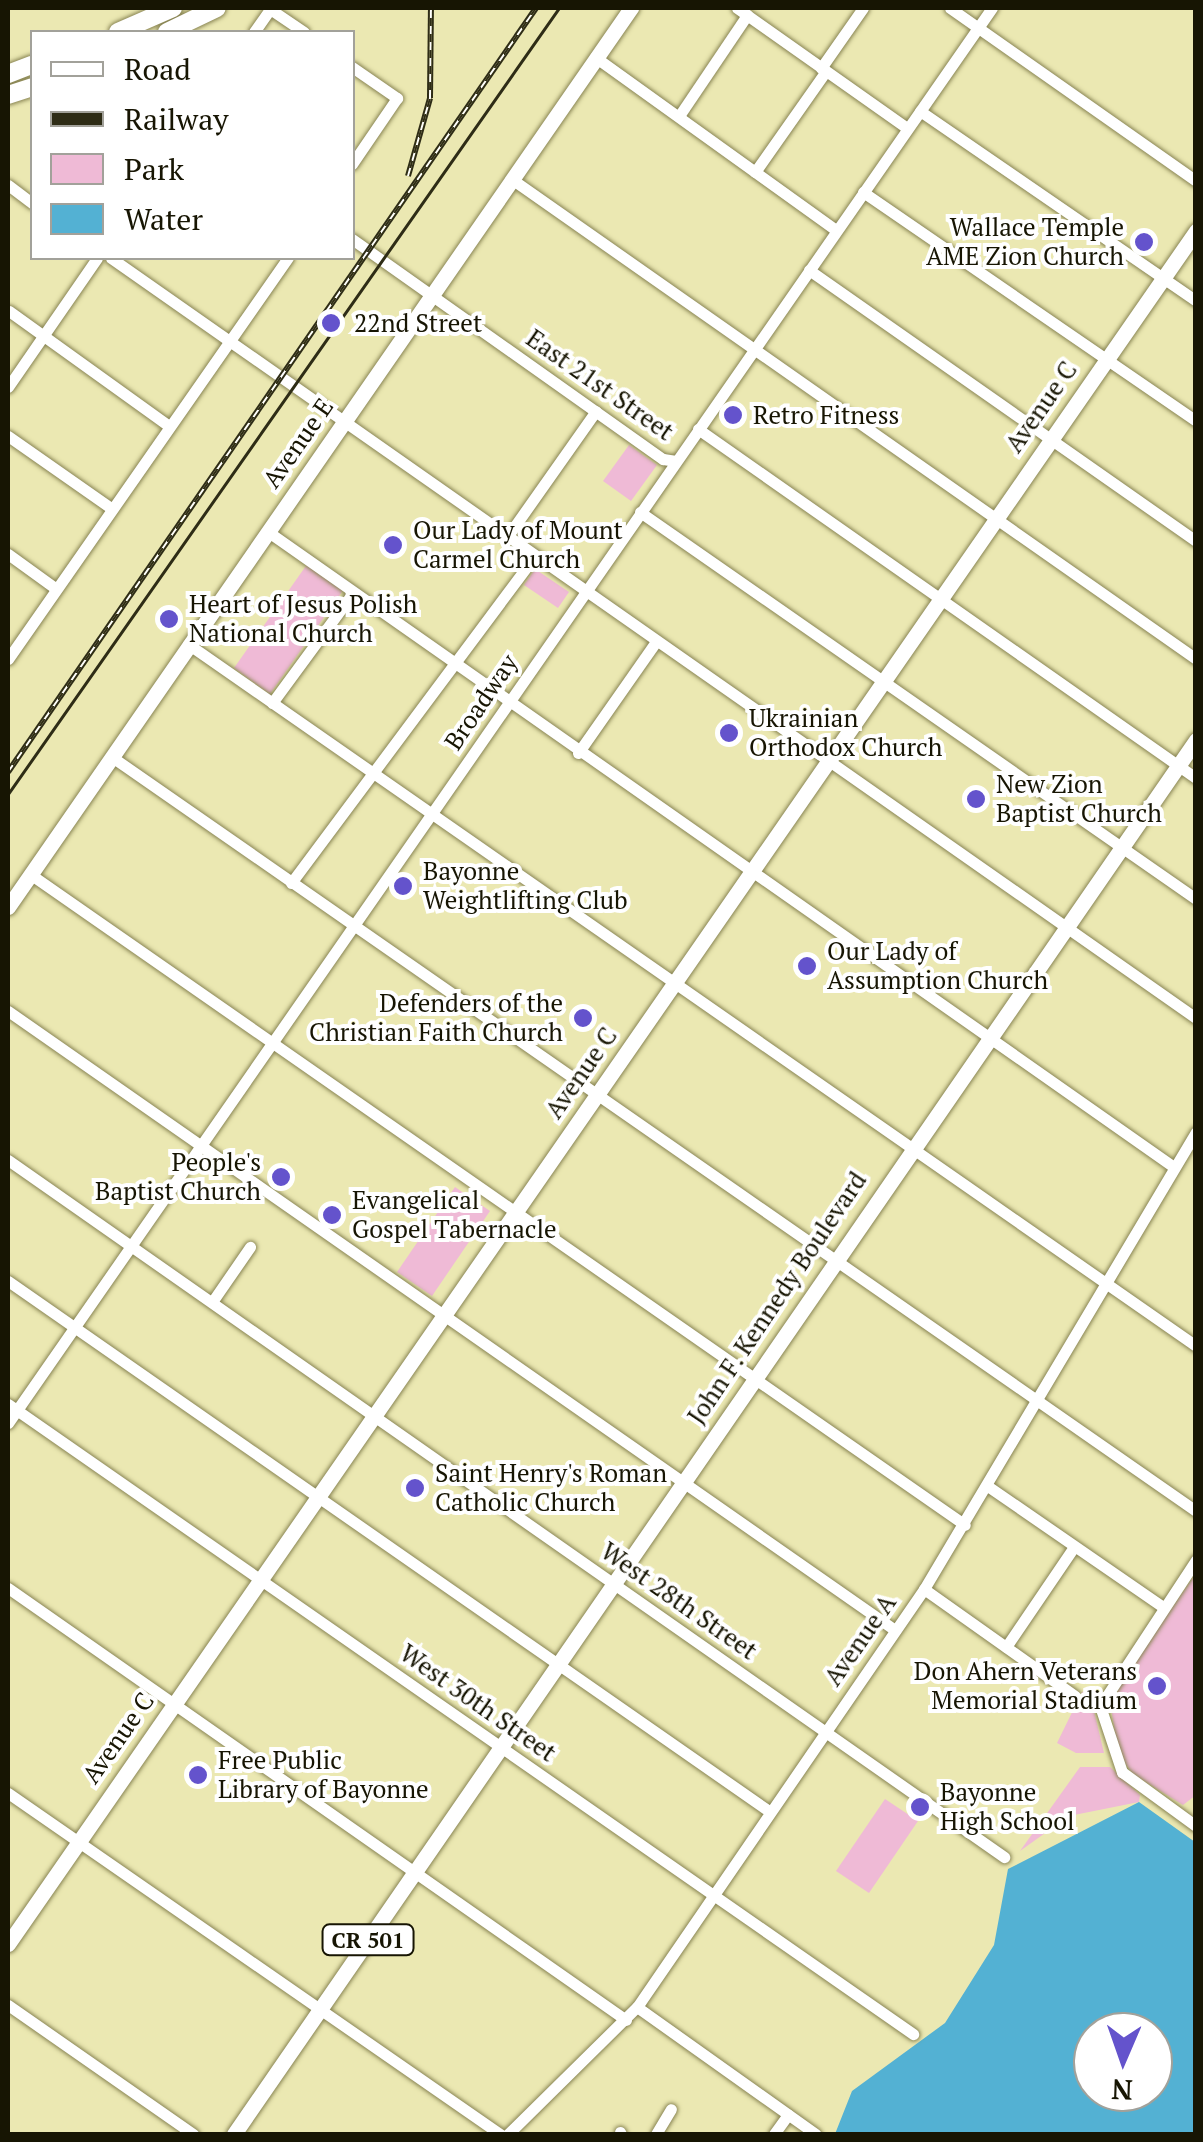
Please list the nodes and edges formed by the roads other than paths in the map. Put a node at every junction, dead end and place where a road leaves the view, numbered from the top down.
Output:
1 (173, 8) edge
2 (217, 8) edge
3 (630, 8) edge
4 (864, 8) edge
5 (950, 8) edge
6 (992, 8) edge
7 (270, 9) edge
8 (742, 11) edge
9 (978, 28) junction
10 (123, 30) edge
11 (171, 30) edge
12 (255, 30) edge
13 (301, 30) edge
14 (596, 57) junction
15 (355, 69) edge
16 (823, 70) junction
17 (920, 111) junction
18 (679, 116) junction
19 (907, 128) junction
20 (355, 160) edge
21 (755, 172) junction
22 (513, 180) junction
23 (1196, 181) edge
24 (8, 187) edge
25 (863, 192) junction
26 (30, 201) edge
27 (836, 230) junction
28 (1196, 231) edge
29 (355, 241) edge
30 (96, 260) edge
31 (113, 260) edge
32 (287, 260) edge
33 (809, 270) junction
34 (1163, 278) junction
35 (432, 295) junction
36 (1196, 301) edge
37 (9, 310) edge
38 (42, 336) junction
39 (230, 341) junction
40 (752, 350) junction
41 (1106, 358) junction
42 (8, 387) edge
43 (596, 412) junction
44 (1196, 421) edge
45 (343, 422) junction
46 (169, 426) junction
47 (698, 429) junction
48 (8, 436) edge
49 (1049, 438) junction
50 (676, 461) junction
51 (112, 508) junction
52 (640, 512) junction
53 (995, 520) junction
54 (268, 531) junction
55 (507, 537) junction
56 (1196, 541) edge
57 (8, 554) edge
58 (534, 557) junction
59 (55, 588) junction
60 (584, 592) junction
61 (352, 594) junction
62 (939, 600) junction
63 (655, 643) junction
64 (188, 644) junction
65 (8, 658) edge
66 (1196, 659) edge
67 (450, 664) junction
68 (882, 682) junction
69 (272, 703) junction
70 (507, 704) junction
71 (1196, 740) edge
72 (578, 752) junction
73 (112, 756) junction
74 (826, 760) junction
75 (1177, 764) junction
76 (370, 771) junction
77 (1196, 778) edge
78 (432, 814) junction
79 (1122, 847) junction
80 (30, 874) junction
81 (750, 874) junction
82 (291, 883) junction
83 (1196, 899) edge
84 (8, 907) edge
85 (352, 926) junction
86 (1065, 928) junction
87 (674, 983) junction
88 (8, 1011) edge
89 (1196, 1018) edge
90 (988, 1038) junction
91 (270, 1045) junction
92 (596, 1096) junction
93 (1196, 1132) edge
94 (912, 1144) junction
95 (200, 1146) junction
96 (8, 1160) edge
97 (1174, 1167) junction
98 (513, 1214) junction
99 (130, 1245) junction
100 (250, 1247) dead end
101 (833, 1260) junction
102 (8, 1281) edge
103 (1106, 1282) junction
104 (212, 1302) junction
105 (442, 1314) junction
106 (73, 1328) junction
107 (1196, 1346) edge
108 (752, 1380) junction
109 (1036, 1401) junction
110 (12, 1407) edge
111 (372, 1415) junction
112 (8, 1423) edge
113 (682, 1481) junction
114 (989, 1488) junction
115 (318, 1497) junction
116 (1196, 1511) edge
117 (965, 1525) junction
118 (1074, 1547) junction
119 (1196, 1560) edge
120 (259, 1578) junction
121 (613, 1582) junction
122 (8, 1588) edge
123 (924, 1589) junction
124 (1164, 1607) junction
125 (896, 1630) junction
126 (1006, 1647) junction
127 (557, 1664) junction
128 (1075, 1696) dead end
129 (172, 1703) junction
130 (824, 1730) junction
131 (501, 1746) junction
132 (8, 1793) edge
133 (769, 1811) junction
134 (1196, 1826) edge
135 (77, 1841) junction
136 (1004, 1857) dead end
137 (414, 1874) junction
138 (712, 1894) junction
139 (8, 1944) edge
140 (8, 2005) edge
141 (637, 2007) junction
142 (320, 2010) junction
143 (626, 2020) junction
144 (912, 2034) dead end
145 (671, 2109) dead end
146 (788, 2115) junction
147 (194, 2134) edge
148 (234, 2134) edge
149 (504, 2134) edge
150 (656, 2134) edge
151 (774, 2134) edge
152 (816, 2134) edge

1 - 10 highway
2 - 11 highway
3 - 14 main road, Avenue E
4 - 16 street
5 - 9 street
6 - 9 street, Broadway
7 - 12 street
7 - 13 street
8 - 16 street
8 - 18 street
9 - 17 street, Broadway
9 - 23 street
14 - 18 street
14 - 22 main road, Avenue E
15 - 20 street
16 - 19 street
16 - 21 street
17 - 19 street, Broadway
17 - 34 street
18 - 21 street
19 - 25 street, Broadway
21 - 27 street
22 - 35 main road, Avenue E
22 - 40 street
24 - 26 street
25 - 27 street, Broadway
25 - 41 street
27 - 33 street, Broadway
28 - 34 main road, Avenue C
29 - 35 street, East 21st Street
30 - 38 street
31 - 39 street
32 - 39 street
33 - 40 street, Broadway
33 - 49 street
34 - 36 street
34 - 41 main road, Avenue C
35 - 43 street, East 21st Street
35 - 45 main road, Avenue E
37 - 38 street
38 - 42 street
38 - 46 street
39 - 45 street
39 - 46 street
40 - 47 street, Broadway
40 - 53 street
41 - 44 street
41 - 49 main road, Avenue C
43 - 50 street, East 21st Street
43 - 55 street
45 - 54 main road, Avenue E
45 - 55 street
46 - 51 street
47 - 50 street, Broadway
47 - 62 street
48 - 51 street
49 - 53 main road, Avenue C
49 - 56 street
50 - 52 street, Broadway
51 - 59 street
52 - 60 street, Broadway
52 - 68 street
53 - 62 main road, Avenue C
53 - 66 street
54 - 61 street
54 - 64 main road, Avenue E
55 - 58 street
57 - 59 street
58 - 60 street
58 - 67 street
59 - 65 street
60 - 63 street
60 - 70 street, Broadway
61 - 67 street
61 - 69 street
62 - 68 main road, Avenue C
62 - 75 street
63 - 72 street
63 - 74 street
64 - 69 street
64 - 73 main road, Avenue E
67 - 70 street
67 - 76 street
68 - 74 main road, Avenue C
68 - 79 street
69 - 76 street
70 - 72 street
70 - 78 street, Broadway
71 - 75 main road, John F. Kennedy Boulevard / CR 501
72 - 81 street
73 - 80 main road, Avenue E
73 - 82 street
74 - 81 main road, Avenue C
74 - 86 street
75 - 77 street
75 - 79 main road, John F. Kennedy Boulevard / CR 501
76 - 78 street
76 - 82 street
78 - 85 street, Broadway
78 - 87 street
79 - 83 street
79 - 86 main road, John F. Kennedy Boulevard / CR 501
80 - 84 main road, Avenue E
80 - 91 street
81 - 87 main road, Avenue C
81 - 90 street
82 - 85 street
85 - 91 street, Broadway
85 - 92 street
86 - 89 street
86 - 90 main road, John F. Kennedy Boulevard / CR 501
87 - 92 main road, Avenue C
87 - 94 street
88 - 95 street
90 - 94 main road, John F. Kennedy Boulevard / CR 501
90 - 97 street
91 - 95 street, Broadway
91 - 98 street
92 - 98 main road, Avenue C
92 - 101 street
93 - 97 street, Avenue A
94 - 101 main road, John F. Kennedy Boulevard / CR 501
94 - 103 street
95 - 99 street, Broadway
95 - 105 street
96 - 99 street, West 28th Street
97 - 103 street, Avenue A
98 - 105 main road, Avenue C
98 - 108 street
99 - 104 street, West 28th Street
99 - 106 street, Broadway
100 - 104 street
101 - 108 main road, John F. Kennedy Boulevard / CR 501
101 - 109 street
102 - 106 street
103 - 107 street
103 - 109 street, Avenue A
104 - 111 street, West 28th Street
105 - 111 main road, Avenue C
105 - 113 street
106 - 110 street, Broadway
106 - 115 street
108 - 113 main road, John F. Kennedy Boulevard / CR 501
108 - 117 street
109 - 114 street, Avenue A
109 - 116 street
110 - 112 street, Broadway
110 - 120 street, West 30th Street
111 - 115 main road, Avenue C
111 - 121 street, West 28th Street
113 - 121 main road, John F. Kennedy Boulevard / CR 501
113 - 125 street
114 - 117 street, Avenue A
114 - 118 street
115 - 120 main road, Avenue C
115 - 127 street
117 - 123 street, Avenue A
118 - 124 street
118 - 126 street
119 - 124 street
120 - 129 main road, Avenue C
120 - 131 street, West 30th Street
121 - 127 main road, John F. Kennedy Boulevard / CR 501
121 - 130 street, West 28th Street
122 - 129 street
123 - 125 street, Avenue A
123 - 126 street
124 - 134 street
125 - 130 street, Avenue A
126 - 128 street
127 - 131 main road, John F. Kennedy Boulevard / CR 501
127 - 133 street
129 - 135 main road, Avenue C
129 - 137 street
130 - 133 street, Avenue A
130 - 136 street, West 28th Street
131 - 137 main road, John F. Kennedy Boulevard / CR 501
131 - 138 street, West 30th Street
132 - 135 street
133 - 138 street, Avenue A
135 - 139 main road, Avenue C
135 - 142 street
137 - 142 main road, John F. Kennedy Boulevard / CR 501
137 - 143 street
138 - 141 street, Avenue A
138 - 144 street, West 30th Street
140 - 147 street
141 - 143 street, Avenue A
141 - 146 street
142 - 148 main road, John F. Kennedy Boulevard / CR 501
142 - 149 street
143 - 149 street, Avenue A
145 - 150 street
146 - 151 street
146 - 152 street

